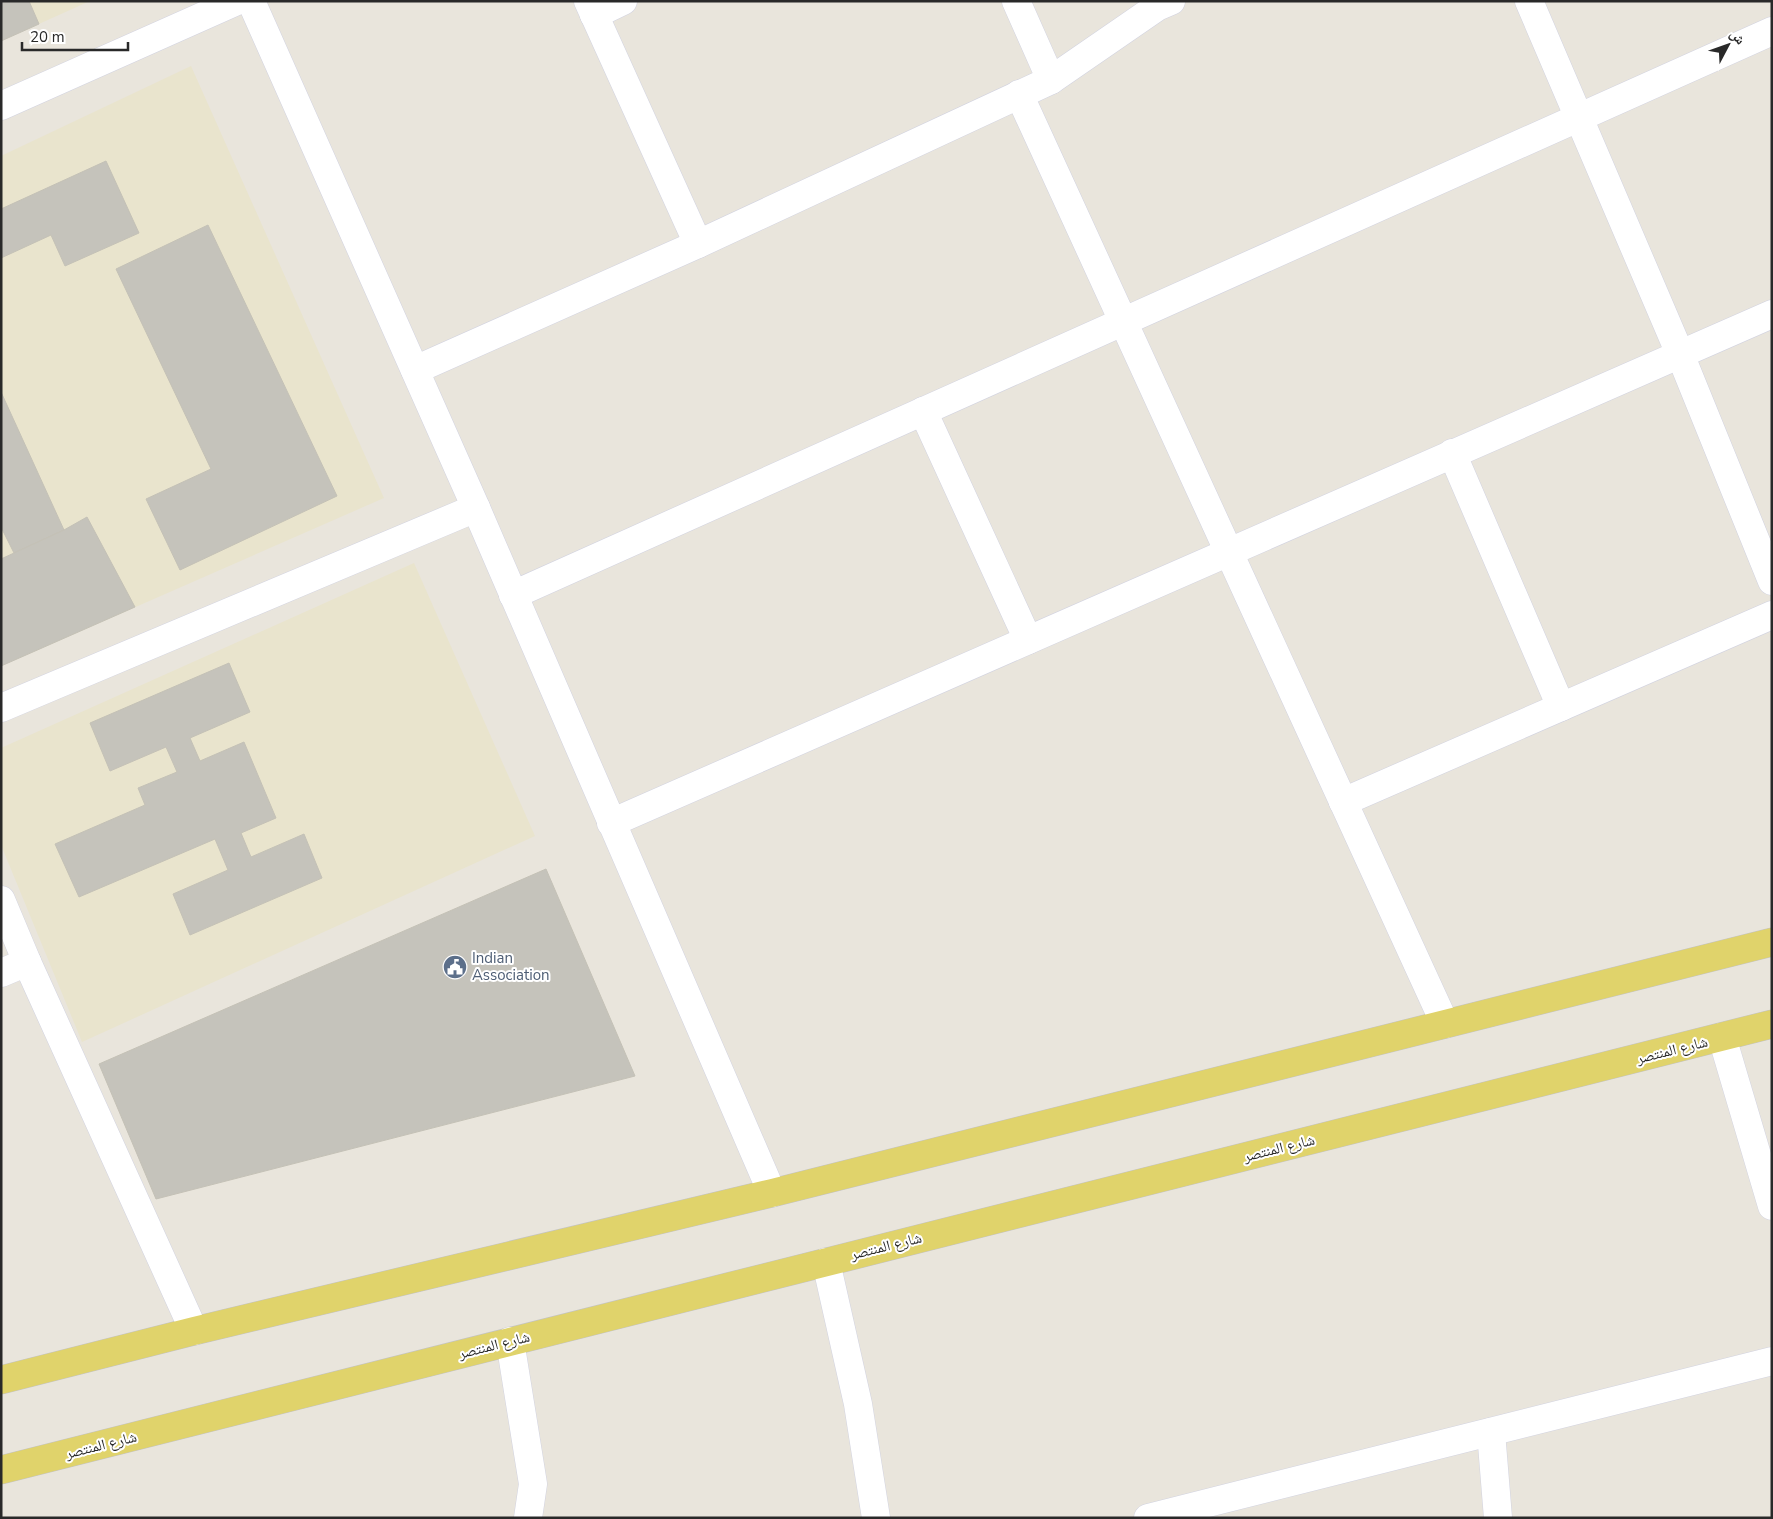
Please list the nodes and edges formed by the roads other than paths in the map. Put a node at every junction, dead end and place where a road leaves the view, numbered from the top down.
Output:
1 (237, 1) edge
2 (251, 1) edge
3 (623, 1) edge
4 (1016, 1) edge
5 (1171, 1) edge
6 (1529, 1) edge
7 (591, 8) edge
8 (1772, 31) edge
9 (1051, 80) junction
10 (1019, 94) junction
11 (1, 106) edge
12 (1578, 117) junction
13 (698, 244) junction
14 (1772, 314) edge
15 (1124, 321) junction
16 (1680, 354) junction
17 (415, 370) junction
18 (923, 411) junction
19 (1452, 453) junction
20 (476, 508) junction
21 (1229, 552) junction
22 (1772, 582) edge
23 (513, 595) junction
24 (1772, 615) edge
25 (1028, 640) junction
26 (1561, 707) junction
27 (1, 708) edge
28 (1343, 802) junction
29 (611, 823) junction
30 (1, 900) edge
31 (1772, 942) edge
32 (27, 962) junction
33 (1, 973) edge
34 (1445, 1024) junction
35 (1772, 1024) edge
36 (1722, 1037) junction
37 (772, 1193) junction
38 (1772, 1206) edge
39 (826, 1262) junction
40 (194, 1331) junction
41 (510, 1341) junction
42 (1772, 1361) edge
43 (1, 1380) edge
44 (1491, 1432) junction
45 (1, 1470) edge
46 (528, 1518) edge
47 (876, 1518) edge
48 (1148, 1518) edge
49 (1498, 1518) edge

1 - 11 street
2 - 17 street
3 - 7 street
4 - 9 street
5 - 9 street
6 - 12 street
7 - 13 street
8 - 12 street
9 - 10 street
10 - 13 street
10 - 15 street
12 - 15 street
12 - 16 street
13 - 17 street
14 - 16 street
15 - 18 street
15 - 21 street
16 - 19 street
16 - 22 street
17 - 20 street
18 - 23 street
18 - 25 street
19 - 21 street
19 - 26 street
20 - 23 street
20 - 27 street
21 - 25 street
21 - 28 street
23 - 29 street
24 - 26 street
25 - 29 street
26 - 28 street
28 - 34 street
29 - 37 street
30 - 32 street
31 - 34 main road
32 - 33 street
32 - 40 street
34 - 37 main road
35 - 36 main road, شارع المنتصر
36 - 38 street
36 - 39 main road, شارع المنتصر
37 - 40 main road
39 - 41 main road, شارع المنتصر
39 - 47 street
40 - 43 main road
41 - 45 main road, شارع المنتصر
41 - 46 street
42 - 44 street
44 - 48 street
44 - 49 street

